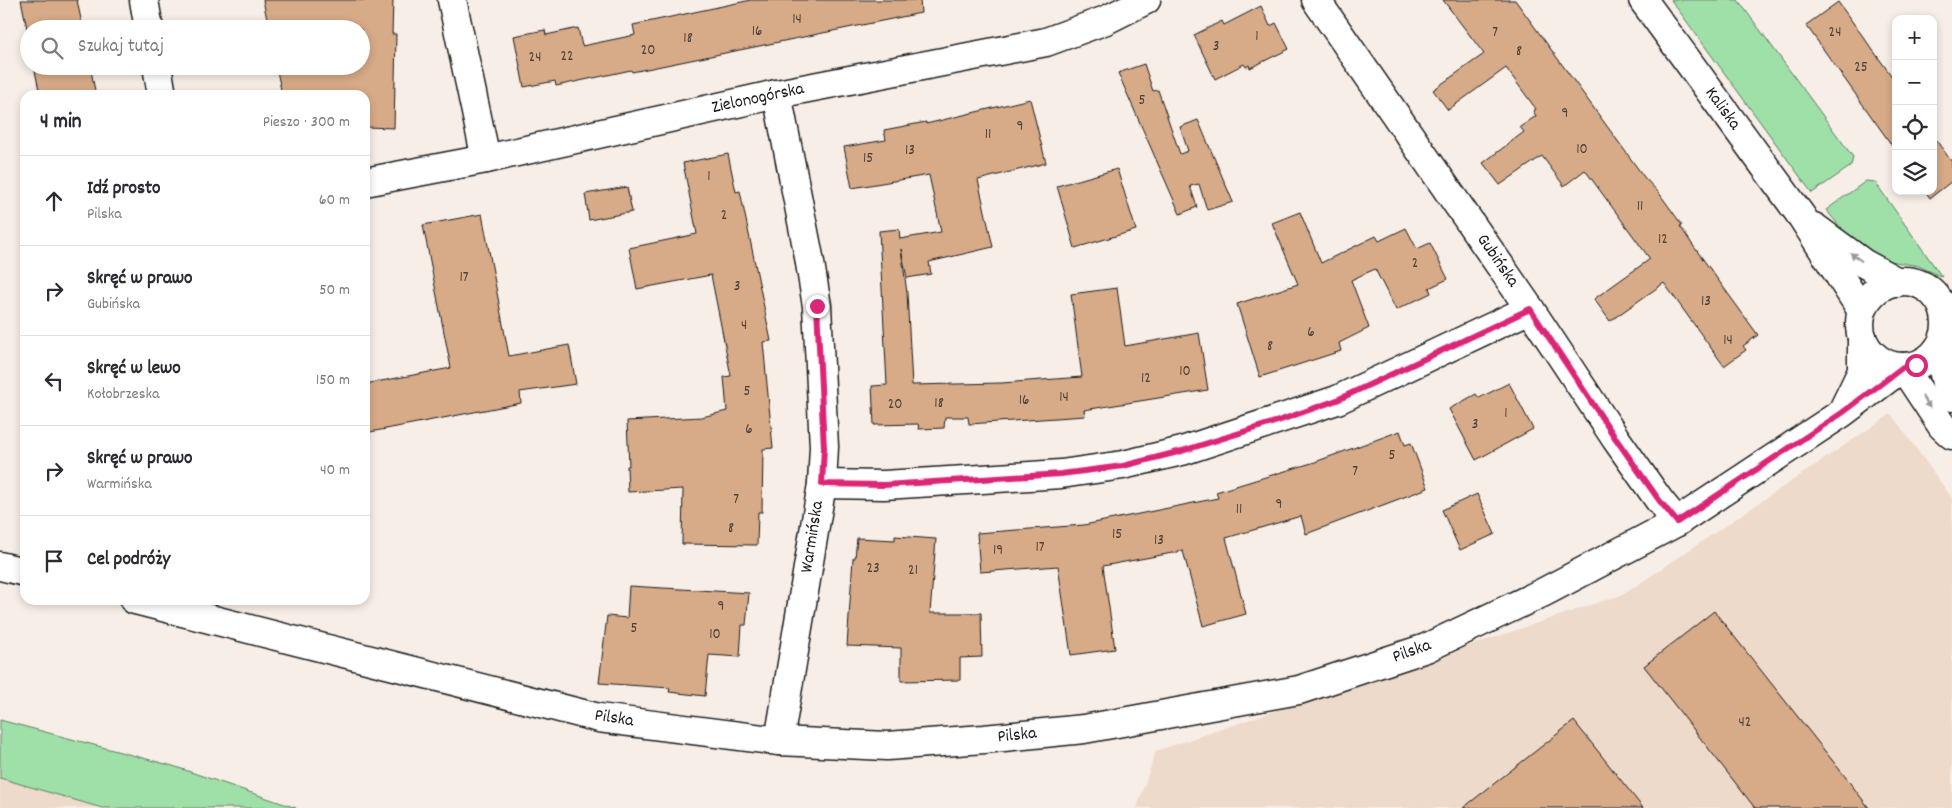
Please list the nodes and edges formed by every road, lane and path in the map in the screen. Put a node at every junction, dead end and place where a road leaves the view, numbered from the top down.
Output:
1 (144, 0) edge
2 (452, 0) edge
3 (1146, 0) edge
4 (1316, 0) edge
5 (1643, 0) edge
6 (148, 20) edge
7 (159, 75) edge
8 (161, 90) edge
9 (777, 94) junction
10 (486, 159) junction
11 (370, 181) edge
12 (1802, 217) junction
13 (1898, 282) junction
14 (1530, 309) junction
15 (1862, 310) junction
16 (1862, 337) junction
17 (1938, 349) junction
18 (1903, 367) junction
19 (1952, 397) edge
20 (1842, 413) junction
21 (1952, 435) edge
22 (822, 484) junction
23 (1677, 522) junction
24 (0, 566) edge
25 (20, 571) edge
26 (155, 605) edge
27 (779, 741) junction

1 - 6 street
2 - 10 street
3 - 9 street, Zielonogórska
4 - 14 street, Gubińska
5 - 12 street, Kaliska
7 - 8 street
9 - 10 street, Zielonogórska
9 - 22 street, Warmińska
10 - 11 street, Zielonogórska
13 -> 12 street, Kaliska
12 - 15 street, Kaliska
13 - 15 street
13 - 17 street
14 - 22 street
14 - 23 street, Gubińska
15 - 16 street
16 - 18 street
16 - 20 street
17 - 18 street
17 - 19 street
18 - 20 street, Pilska
18 -> 21 street
20 - 23 street, Pilska
22 - 27 street, Warmińska
23 - 27 street, Pilska
24 - 25 street
26 - 27 street, Pilska

